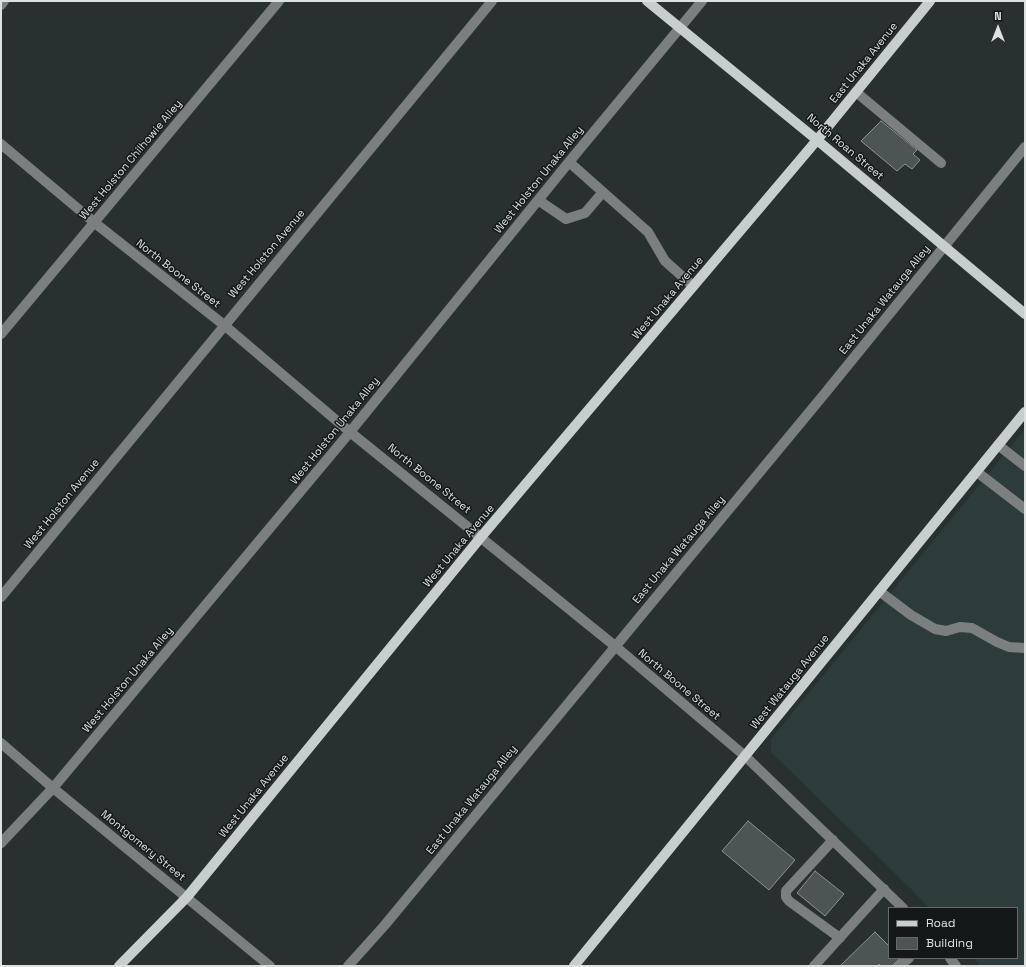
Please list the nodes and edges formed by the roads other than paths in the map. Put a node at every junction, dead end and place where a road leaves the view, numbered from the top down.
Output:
1 (4, 1) edge
2 (279, 1) edge
3 (492, 1) edge
4 (647, 1) edge
5 (702, 1) edge
6 (930, 1) edge
7 (1, 5) edge
8 (680, 28) junction
9 (856, 92) junction
10 (817, 140) junction
11 (1, 144) edge
12 (1025, 147) edge
13 (569, 162) junction
14 (941, 163) dead end
15 (603, 192) junction
16 (538, 200) junction
17 (95, 223) junction
18 (944, 246) junction
19 (693, 286) junction
20 (1025, 314) edge
21 (224, 325) junction
22 (1, 334) edge
23 (1025, 412) edge
24 (350, 432) junction
25 (998, 445) junction
26 (1025, 466) edge
27 (977, 472) junction
28 (1025, 509) edge
29 (481, 537) junction
30 (880, 591) junction
31 (1, 597) edge
32 (615, 646) junction
33 (1025, 648) edge
34 (1, 743) edge
35 (745, 756) junction
36 (53, 788) junction
37 (833, 840) junction
38 (1, 843) edge
39 (884, 890) junction
40 (186, 897) junction
41 (902, 907) edge
42 (840, 938) junction
43 (908, 959) edge
44 (120, 966) edge
45 (270, 966) edge
46 (348, 966) edge
47 (574, 966) edge
48 (814, 966) edge
49 (899, 966) edge

1 - 7 street
2 - 17 street, West Holston Chilhowie Alley
3 - 21 street, West Holston Avenue
4 - 8 main road, North Roan Street
5 - 8 street, West Holston Unaka Alley
6 - 9 main road, East Unaka Avenue
8 - 10 main road, North Roan Street
8 - 13 street, West Holston Unaka Alley
9 - 10 main road, East Unaka Avenue
9 - 14 street
10 - 18 main road, North Roan Street
10 - 19 main road, West Unaka Avenue
11 - 17 street, North Boone Street
12 - 18 street, East Unaka Watauga Alley
13 - 15 street
13 - 16 street, West Holston Unaka Alley
15 - 16 street
15 - 19 street
16 - 24 street, West Holston Unaka Alley
17 - 21 street, North Boone Street
17 - 22 street, West Holston Chilhowie Alley
18 - 20 main road, North Roan Street
18 - 32 street, East Unaka Watauga Alley
19 - 29 main road, West Unaka Avenue
21 - 24 street, North Boone Street
21 - 31 street, West Holston Avenue
23 - 25 main road, West Watauga Avenue
24 - 29 street, North Boone Street
24 - 36 street, West Holston Unaka Alley
25 - 26 street
25 - 27 main road, West Watauga Avenue
27 - 28 street
27 - 30 main road, West Watauga Avenue
29 - 32 street, North Boone Street
29 - 40 main road, West Unaka Avenue
30 - 33 street
30 - 35 main road, West Watauga Avenue
32 - 35 street, North Boone Street
32 - 46 street, East Unaka Watauga Alley
34 - 36 street, Montgomery Street
35 - 37 street, North Boone Street
35 - 47 main road, West Watauga Avenue
36 - 38 street, West Holston Unaka Alley
36 - 40 street, Montgomery Street
37 - 39 street, North Boone Street
37 - 42 street
39 - 41 street, North Boone Street
39 - 42 street
40 - 44 main road, West Unaka Avenue
40 - 45 street, Montgomery Street
42 - 48 street
43 - 49 street

